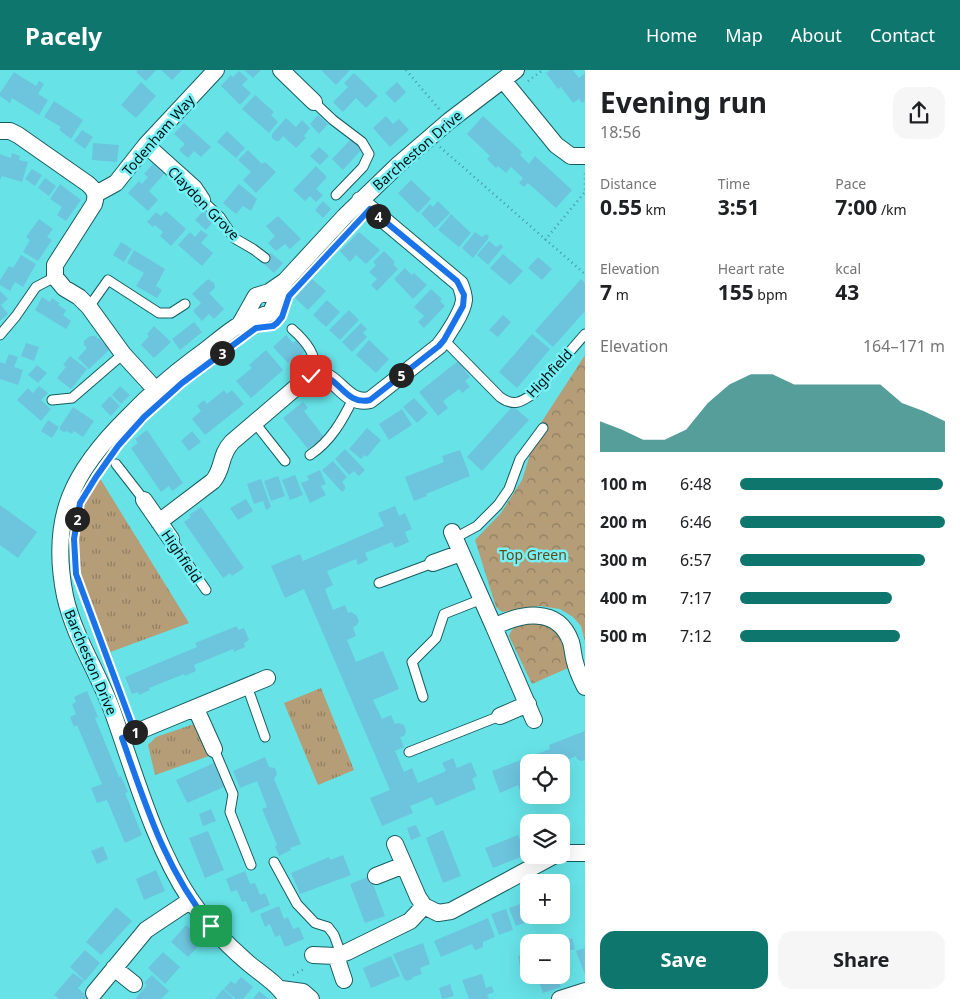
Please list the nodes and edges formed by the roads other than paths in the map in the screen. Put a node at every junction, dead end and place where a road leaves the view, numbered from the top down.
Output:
1 (216, 70) edge
2 (281, 70) edge
3 (516, 70) edge
4 (507, 86) junction
5 (314, 102) joint
6 (0, 131) edge
7 (146, 145) junction
8 (585, 156) edge
9 (96, 194) junction
10 (336, 195) dead end
11 (202, 200) joint
12 (360, 200) junction
13 (264, 258) dead end
14 (55, 277) junction
15 (185, 304) dead end
16 (89, 306) junction
17 (292, 329) dead end
18 (0, 334) edge
19 (585, 334) edge
20 (444, 340) junction
21 (123, 354) junction
22 (318, 375) junction
23 (156, 389) junction
24 (353, 399) junction
25 (52, 400) dead end
26 (255, 422) junction
27 (543, 428) dead end
28 (310, 455) dead end
29 (285, 462) dead end
30 (116, 464) dead end
31 (144, 500) joint
32 (159, 522) junction
33 (170, 539) joint
34 (456, 541) junction
35 (433, 563) joint
36 (379, 582) dead end
37 (206, 590) dead end
38 (482, 599) junction
39 (494, 627) junction
40 (267, 678) dead end
41 (247, 686) junction
42 (585, 687) edge
43 (423, 697) dead end
44 (528, 704) junction
45 (196, 708) junction
46 (500, 716) joint
47 (534, 720) dead end
48 (266, 737) dead end
49 (122, 738) junction
50 (214, 750) joint
51 (410, 752) dead end
52 (395, 844) dead end
53 (570, 853) edge
54 (585, 853) edge
55 (274, 862) dead end
56 (538, 864) edge
57 (251, 865) dead end
58 (404, 865) junction
59 (376, 876) dead end
60 (191, 900) junction
61 (424, 906) junction
62 (313, 955) dead end
63 (338, 955) junction
64 (114, 968) junction
65 (344, 980) dead end
66 (134, 984) dead end
67 (585, 991) edge
68 (94, 993) dead end
69 (284, 994) edge
70 (311, 999) edge
71 (560, 999) edge

1 - 7 street, Todenham Way
2 - 5 street
3 - 4 street, Barcheston Drive
4 - 8 street
4 - 12 street, Barcheston Drive
5 - 10 lane
6 - 9 street
7 - 9 street, Todenham Way
7 - 11 street, Claydon Grove
9 - 14 street
11 - 13 lane, Claydon Grove
12 - 20 street
12 - 23 street, Barcheston Drive
14 - 16 street
14 - 18 lane
15 - 16 lane
16 - 21 street
17 - 22 lane
19 - 20 lane, Highfield
20 - 24 street
21 - 23 street
21 - 25 lane
22 - 24 street
22 - 26 street, Highfield
23 - 49 street, Barcheston Drive
24 - 28 lane
26 - 29 lane
26 - 32 street, Highfield
27 - 34 lane
30 - 31 lane, Highfield
31 - 32 street, Highfield
32 - 33 street, Highfield
33 - 37 lane, Highfield
34 - 35 street
34 - 38 street
35 - 36 lane
38 - 39 street
38 - 43 lane
39 - 42 street
39 - 44 street
40 - 41 street
41 - 45 street
41 - 48 lane
44 - 46 street
44 - 47 street
45 - 49 street
45 - 50 street
46 - 51 lane
49 - 60 street, Barcheston Drive
50 - 57 lane
52 - 58 street
53 - 54 street
55 - 63 lane
56 - 61 street
58 - 59 street
58 - 61 street
60 - 64 street
60 - 69 street, Barcheston Drive
61 - 63 street
62 - 63 street
63 - 65 street
64 - 66 street
64 - 68 street
67 - 71 street
69 - 70 street, Barcheston Drive

